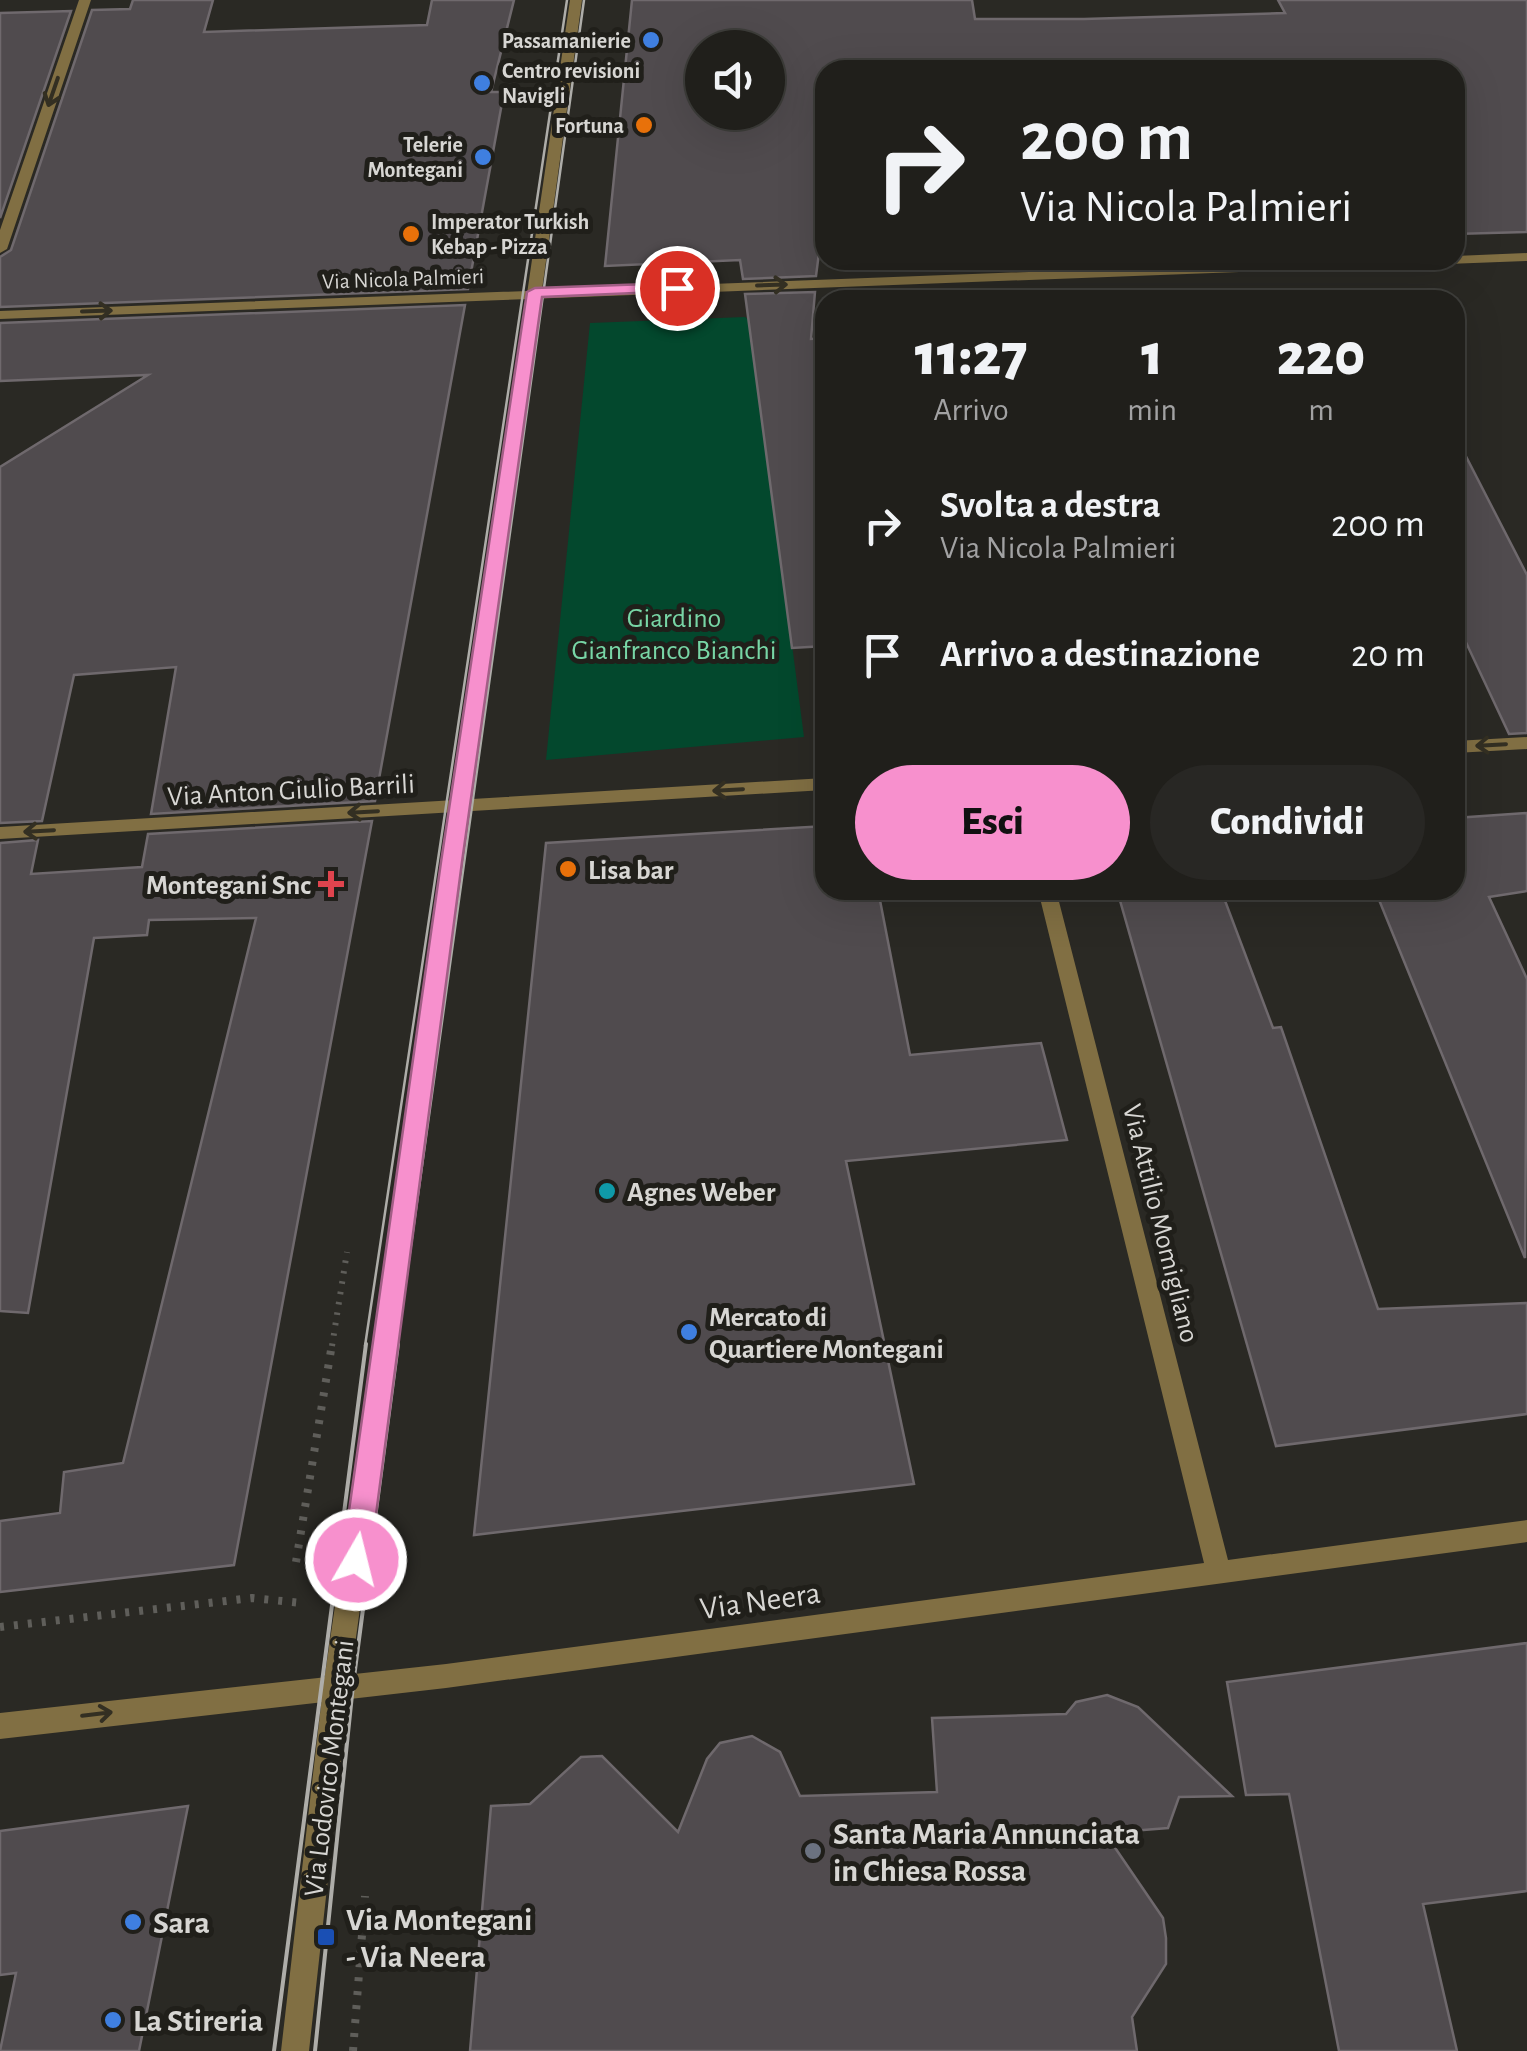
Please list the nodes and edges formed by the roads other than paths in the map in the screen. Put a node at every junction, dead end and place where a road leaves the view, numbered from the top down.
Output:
1 (84, 0) edge
2 (576, 0) edge
3 (0, 249) edge
4 (1527, 258) edge
5 (1465, 260) edge
6 (1177, 270) edge
7 (535, 292) junction
8 (0, 315) edge
9 (1527, 743) edge
10 (1465, 746) edge
11 (815, 785) edge
12 (460, 806) junction
13 (0, 833) edge
14 (1050, 900) edge
15 (1527, 1531) edge
16 (1218, 1570) junction
17 (336, 1688) junction
18 (0, 1726) edge
19 (295, 2051) edge

1 -> 3 street
2 - 7 street, Via Lodovico Montegani
5 -> 4 street, Via Nicola Palmieri
7 -> 6 street, Via Nicola Palmieri
8 -> 7 street, Via Nicola Palmieri
7 - 12 street, Via Lodovico Montegani
9 -> 10 street
11 -> 12 street, Via Anton Giulio Barrili
12 -> 13 street, Via Anton Giulio Barrili
12 - 17 street, Via Lodovico Montegani
14 - 16 street, Via Attilio Momigliano
15 - 16 street, Via Neera
16 - 17 street, Via Neera
18 -> 17 street, Via Neera
17 - 19 street, Via Lodovico Montegani

